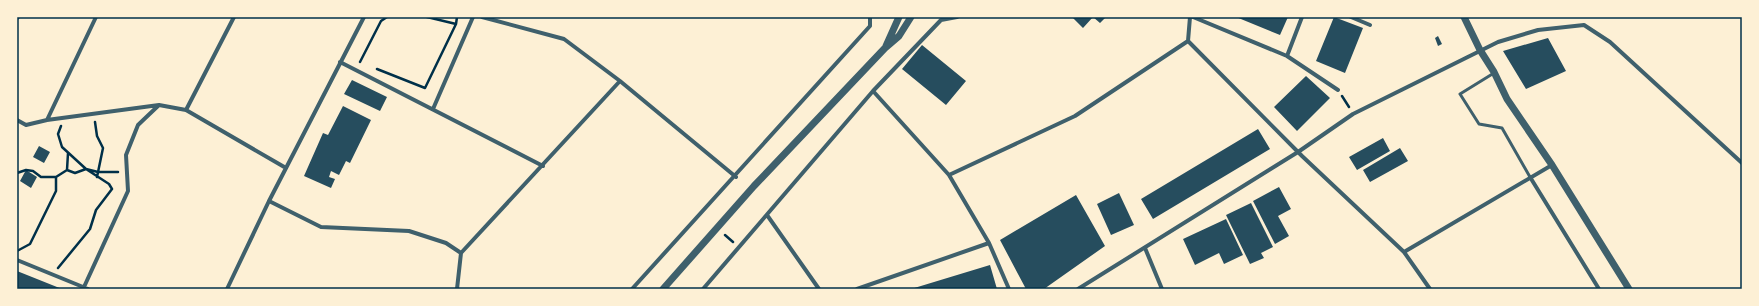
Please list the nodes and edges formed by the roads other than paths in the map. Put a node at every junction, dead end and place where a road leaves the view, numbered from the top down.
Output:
1 (96, 17) edge
2 (234, 17) edge
3 (364, 17) edge
4 (473, 17) edge
5 (482, 17) edge
6 (870, 17) edge
7 (899, 17) edge
8 (911, 17) edge
9 (957, 17) edge
10 (1192, 17) edge
11 (1302, 17) edge
12 (1351, 17) edge
13 (1464, 18) edge
14 (1370, 25) dead end
15 (1188, 42) junction
16 (885, 48) junction
17 (1480, 50) junction
18 (1287, 56) junction
19 (340, 62) junction
20 (1494, 72) junction
21 (620, 81) junction
22 (1338, 90) road end
23 (873, 91) junction
24 (159, 105) junction
25 (433, 109) junction
26 (186, 110) junction
27 (17, 120) edge
28 (47, 120) junction
29 (1298, 152) junction
30 (1742, 163) edge
31 (1552, 165) junction
32 (543, 166) junction
33 (286, 168) junction
34 (949, 174) junction
35 (736, 177) junction
36 (1530, 178) junction
37 (269, 201) junction
38 (767, 215) junction
39 (989, 243) junction
40 (1145, 248) junction
41 (1404, 252) junction
42 (461, 253) junction
43 (17, 260) edge
44 (86, 288) edge
45 (227, 289) edge
46 (457, 289) edge
47 (632, 289) edge
48 (662, 289) edge
49 (703, 289) edge
50 (819, 289) edge
51 (858, 289) edge
52 (1009, 289) edge
53 (1078, 289) edge
54 (1162, 289) edge
55 (1430, 289) edge
56 (1599, 289) edge
57 (1629, 289) edge

1 - 28 street
2 - 26 street
3 - 19 street
4 - 25 street
5 - 21 street
6 - 35 street
7 - 16 street
8 - 16 street
9 - 23 street
10 - 15 street
10 - 18 street
11 - 18 street
12 - 14 street
13 - 17 street
15 - 29 street
15 - 34 street
16 - 48 street
17 - 20 street
17 - 29 street
17 - 30 street
18 - 22 street
19 - 25 street
19 - 33 street
20 - 31 street
20 - 36 lane
21 - 32 street
21 - 35 street
23 - 34 street
23 - 38 street
24 - 26 street
24 - 28 street
24 - 44 street
25 - 32 street
26 - 33 street
27 - 28 street
29 - 40 street
29 - 41 street
31 - 36 street
31 - 57 street
32 - 42 street
33 - 37 street
34 - 39 street
35 - 47 street
36 - 41 street
36 - 56 street
37 - 42 street
37 - 45 street
38 - 49 street
38 - 50 street
39 - 51 street
39 - 52 street
40 - 53 street
40 - 54 street
41 - 55 street
42 - 46 street
43 - 44 street

